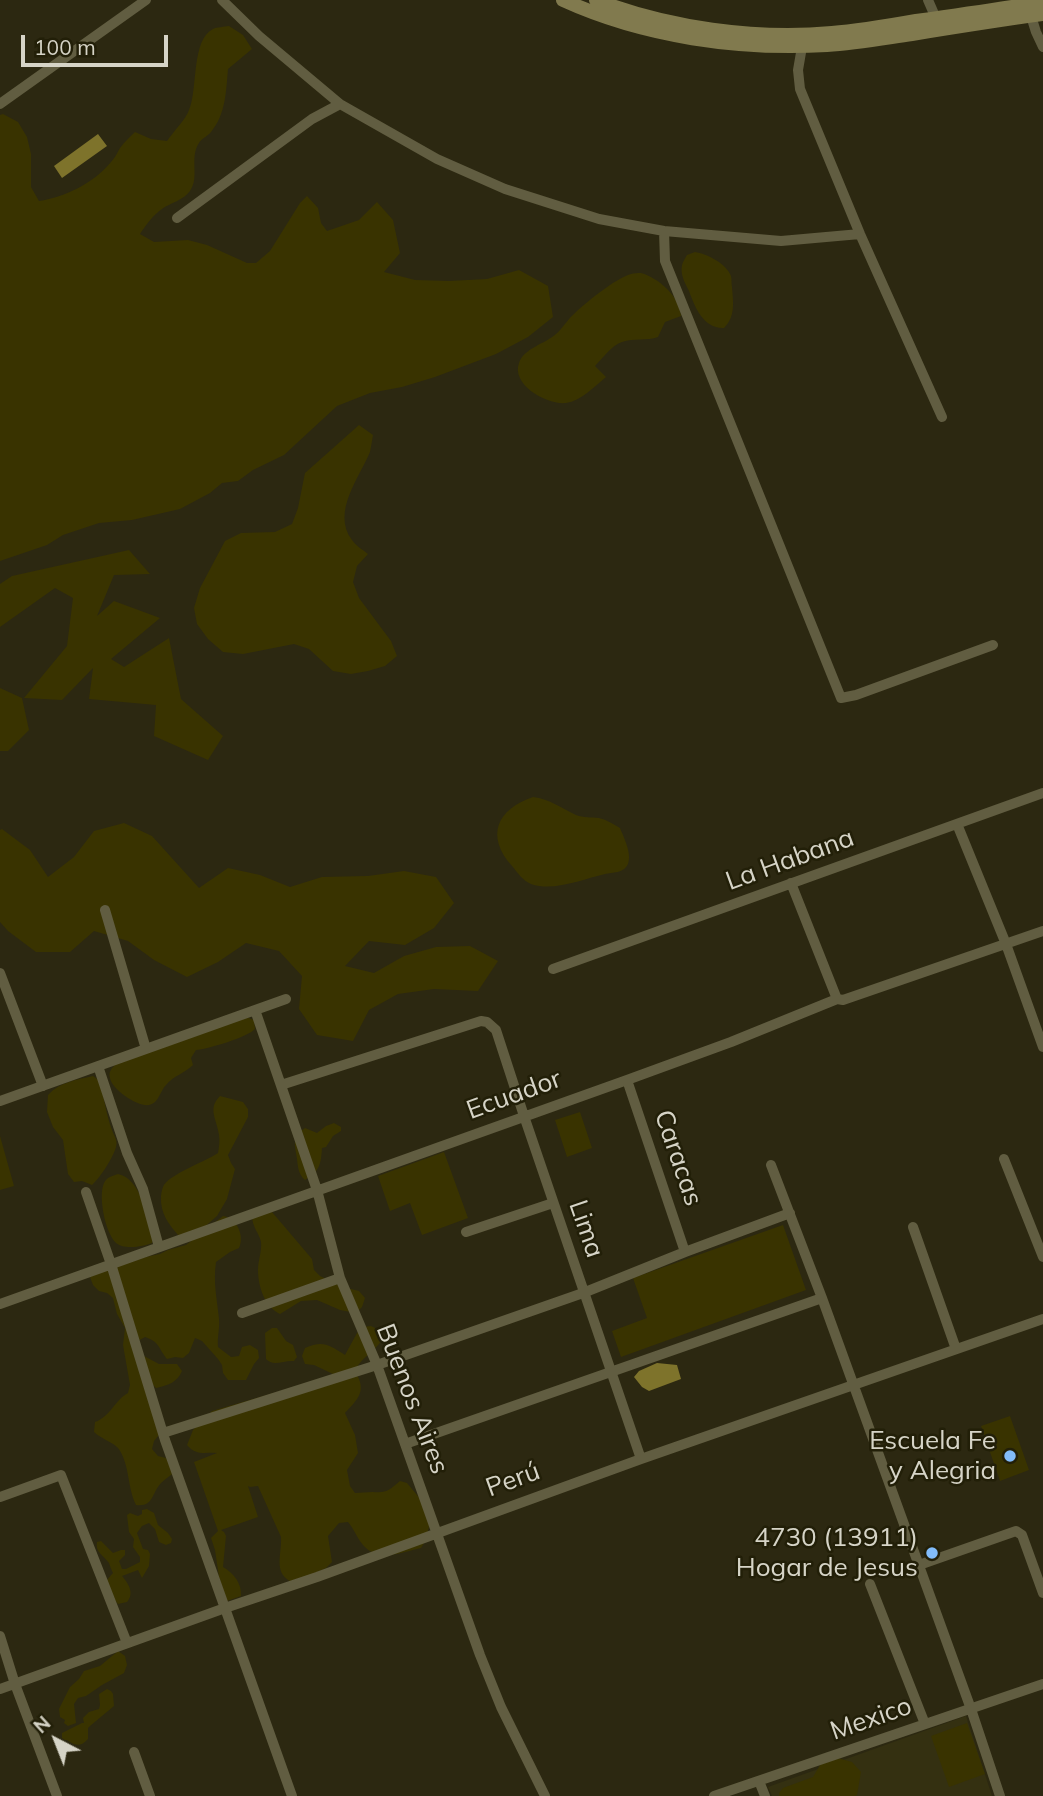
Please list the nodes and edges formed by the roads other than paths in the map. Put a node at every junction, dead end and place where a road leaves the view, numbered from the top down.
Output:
1 (146, 0) edge
2 (222, 0) edge
3 (563, 0) edge
4 (596, 0) edge
5 (928, 0) edge
6 (1043, 2) edge
7 (1037, 15) edge
8 (938, 24) junction
9 (803, 40) junction
10 (1043, 47) edge
11 (0, 104) edge
12 (340, 104) junction
13 (177, 218) dead end
14 (664, 231) junction
15 (860, 234) junction
16 (942, 417) dead end
17 (993, 645) dead end
18 (1043, 793) edge
19 (957, 824) junction
20 (791, 883) junction
21 (105, 910) dead end
22 (1043, 931) edge
23 (1006, 944) junction
24 (553, 969) dead end
25 (0, 973) edge
26 (286, 999) dead end
27 (837, 999) junction
28 (255, 1010) junction
29 (1043, 1047) edge
30 (146, 1049) junction
31 (98, 1066) junction
32 (627, 1080) junction
33 (281, 1085) junction
34 (43, 1086) junction
35 (0, 1101) edge
36 (524, 1116) junction
37 (1004, 1159) dead end
38 (771, 1165) dead end
39 (317, 1190) junction
40 (86, 1192) dead end
41 (553, 1203) junction
42 (790, 1213) junction
43 (913, 1227) dead end
44 (466, 1232) dead end
45 (159, 1247) junction
46 (685, 1252) junction
47 (1043, 1256) edge
48 (111, 1264) junction
49 (340, 1278) junction
50 (583, 1293) junction
51 (822, 1298) junction
52 (0, 1304) edge
53 (242, 1313) dead end
54 (1043, 1319) edge
55 (957, 1349) junction
56 (377, 1365) junction
57 (611, 1371) junction
58 (853, 1386) junction
59 (163, 1433) junction
60 (405, 1444) junction
61 (641, 1458) junction
62 (0, 1497) edge
63 (437, 1533) junction
64 (919, 1565) junction
65 (870, 1584) dead end
66 (1043, 1593) edge
67 (225, 1608) junction
68 (0, 1636) edge
69 (127, 1643) junction
70 (15, 1684) junction
71 (1043, 1684) edge
72 (0, 1689) edge
73 (971, 1709) junction
74 (925, 1724) junction
75 (134, 1752) dead end
76 (759, 1781) junction
77 (57, 1796) edge
78 (150, 1796) edge
79 (292, 1796) edge
80 (545, 1796) edge
81 (714, 1796) edge
82 (765, 1796) edge
83 (1000, 1796) edge

1 - 11 street
2 - 12 street
3 - 9 street
4 - 9 street
5 - 8 street
6 - 8 street
7 - 8 street
7 - 10 street
8 - 9 street
9 - 15 street
12 - 13 street
12 - 14 street
14 - 15 street
14 - 17 street
15 - 16 street
18 - 19 street, La Habana
19 - 20 street, La Habana
19 - 23 street
20 - 24 street, La Habana
20 - 27 street
21 - 30 street
22 - 23 street, Ecuador
23 - 27 street, Ecuador
23 - 29 street
25 - 34 street
26 - 28 street
27 - 32 street, Ecuador
28 - 30 street
28 - 33 street, Buenos Aires
30 - 31 street
31 - 34 street
31 - 45 street
32 - 36 street, Ecuador
32 - 46 street, Caracas
33 - 36 street, Lima
33 - 39 street, Buenos Aires
34 - 35 street
36 - 39 street, Ecuador
36 - 41 street, Lima
37 - 47 street
38 - 42 street
39 - 45 street, Ecuador
39 - 49 street, Buenos Aires
40 - 48 street
41 - 44 street
41 - 50 street, Lima
42 - 46 street
42 - 51 street
43 - 55 street
45 - 48 street, Ecuador
46 - 50 street
48 - 52 street, Ecuador
48 - 59 street
49 - 53 street
49 - 56 street, Buenos Aires
50 - 56 street
50 - 57 street, Lima
51 - 57 street
51 - 58 street
54 - 55 street, Perú
55 - 58 street, Perú
56 - 59 street
56 - 60 street, Buenos Aires
57 - 60 street
57 - 61 street, Lima
58 - 61 street, Perú
58 - 64 street
59 - 67 street
60 - 63 street, Buenos Aires
61 - 63 street, Perú
62 - 69 street
63 - 67 street, Perú
63 - 80 street, Buenos Aires
64 - 66 street
64 - 73 street
65 - 74 street
67 - 69 street, Perú
67 - 79 street
68 - 70 street
69 - 70 street, Perú
70 - 72 street, Perú
70 - 77 street
71 - 73 street, Mexico
73 - 74 street, Mexico
73 - 83 street
74 - 76 street, Mexico
75 - 78 street
76 - 81 street, Mexico
76 - 82 street

